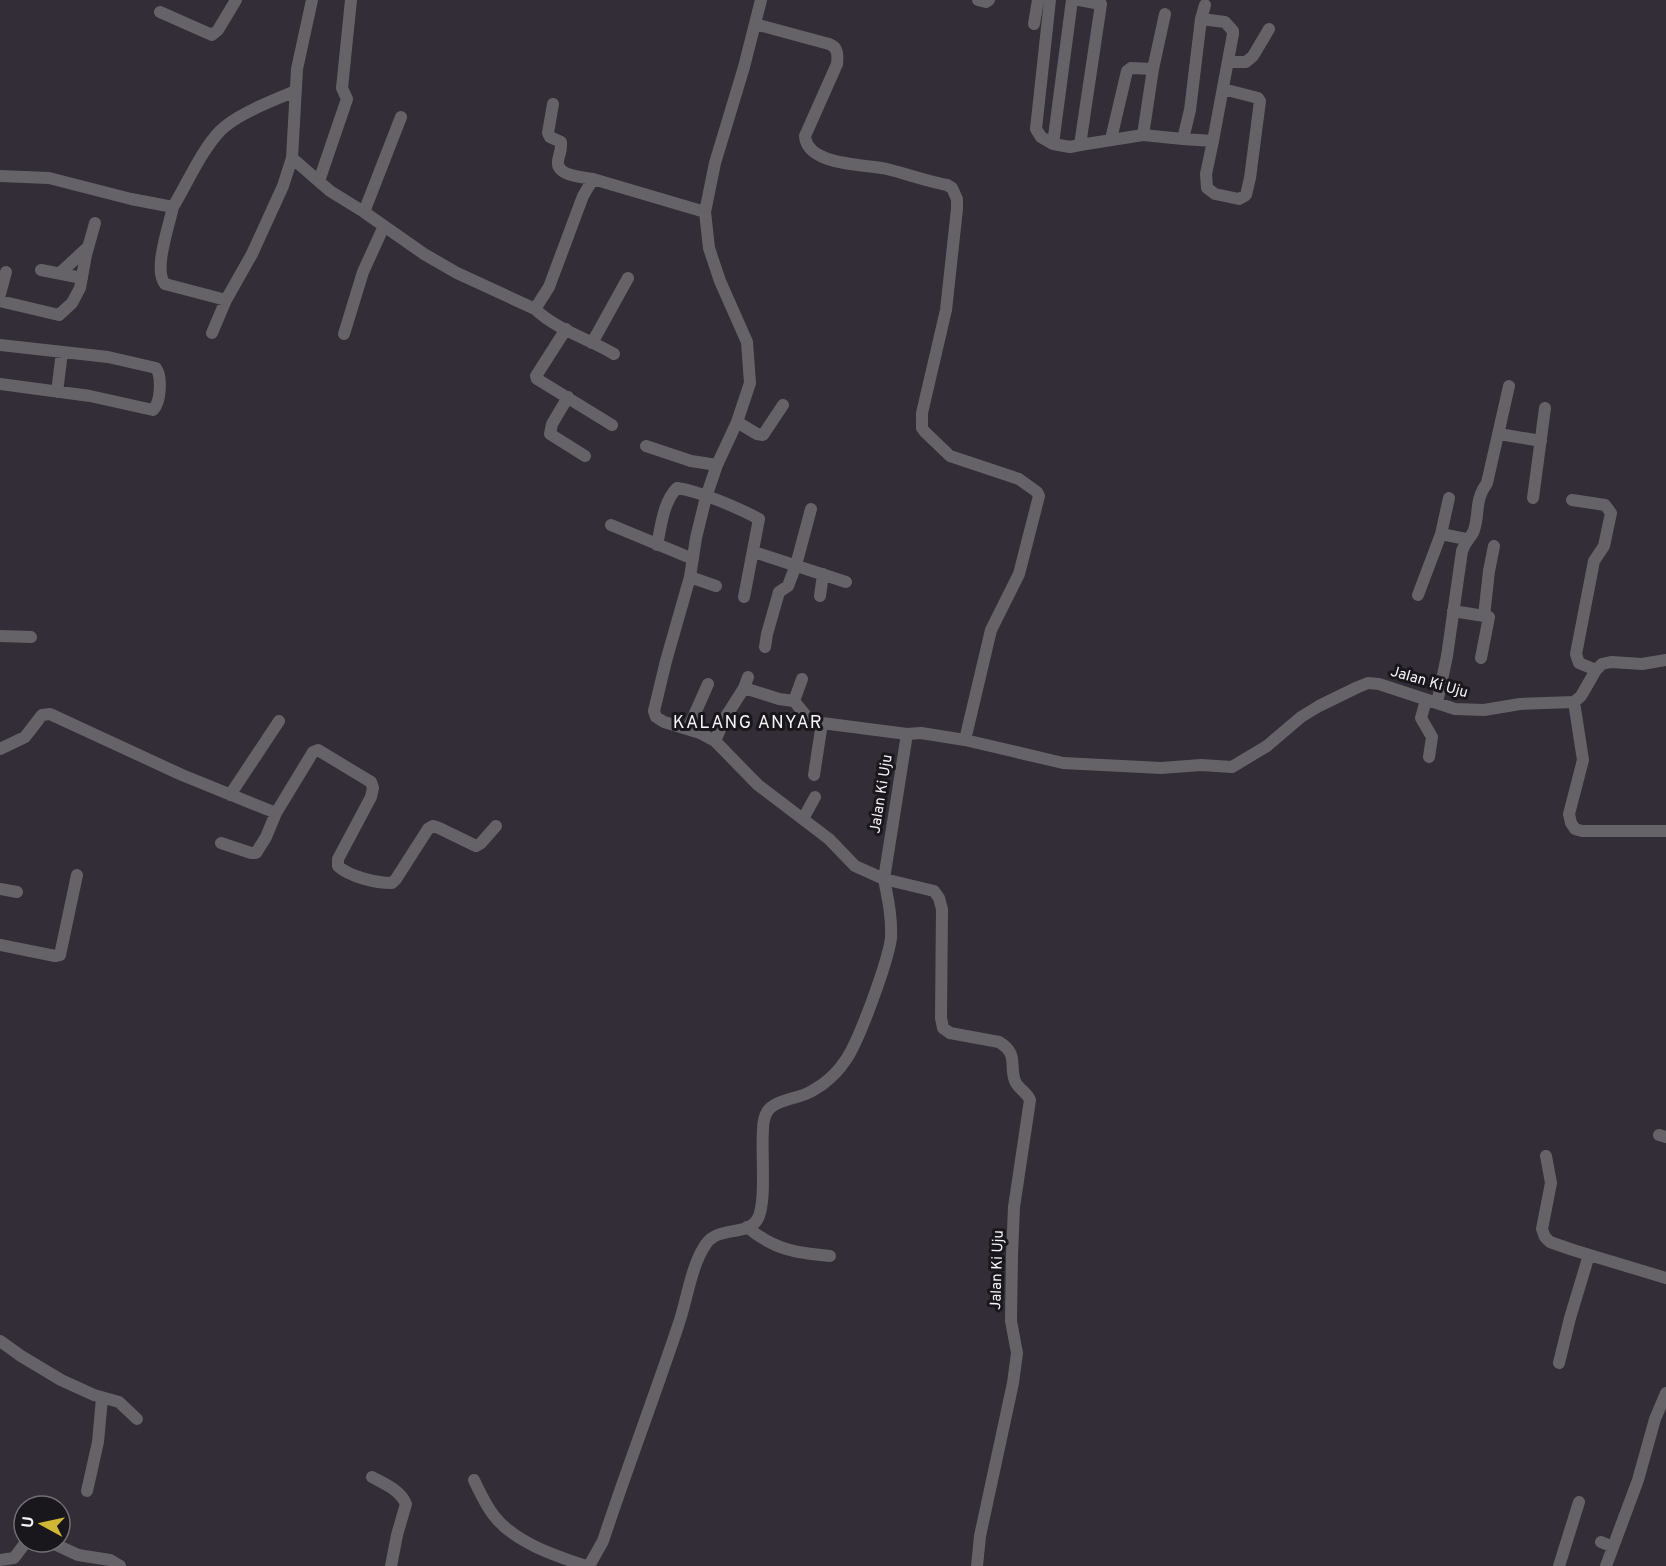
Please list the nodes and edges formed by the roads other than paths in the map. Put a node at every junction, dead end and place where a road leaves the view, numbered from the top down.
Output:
1 (236, 0) edge
2 (351, 0) edge
3 (761, 0) edge
4 (978, 0) edge
5 (990, 0) edge
6 (1038, 0) edge
7 (1050, 0) edge
8 (1072, 0) edge
9 (1080, 0) edge
10 (310, 1) edge
11 (1105, 2) edge
12 (1204, 5) dead end
13 (160, 12) dead end
14 (1165, 14) dead end
15 (1201, 19) junction
16 (755, 24) junction
17 (1034, 24) dead end
18 (1269, 29) dead end
19 (1229, 62) junction
20 (1153, 69) junction
21 (1223, 89) junction
22 (295, 91) junction
23 (553, 104) dead end
24 (401, 117) dead end
25 (1143, 135) junction
26 (1183, 138) junction
27 (1111, 139) junction
28 (1213, 141) junction
29 (1053, 144) junction
30 (1080, 145) junction
31 (292, 158) junction
32 (0, 176) edge
33 (593, 179) junction
34 (319, 181) junction
35 (173, 207) junction
36 (364, 212) junction
37 (705, 212) junction
38 (96, 223) dead end
39 (384, 226) junction
40 (88, 247) junction
41 (41, 270) dead end
42 (6, 272) dead end
43 (60, 273) junction
44 (82, 278) junction
45 (628, 278) dead end
46 (0, 294) edge
47 (226, 300) junction
48 (0, 301) edge
49 (536, 309) junction
50 (566, 329) junction
51 (212, 333) dead end
52 (344, 334) dead end
53 (592, 343) junction
54 (0, 345) edge
55 (62, 352) junction
56 (614, 354) dead end
57 (0, 384) edge
58 (1509, 386) dead end
59 (57, 392) junction
60 (568, 397) junction
61 (783, 405) dead end
62 (1545, 408) dead end
63 (737, 422) junction
64 (612, 425) dead end
65 (1499, 434) junction
66 (1540, 441) junction
67 (646, 446) dead end
68 (585, 456) dead end
69 (717, 465) junction
70 (706, 497) junction
71 (1449, 498) dead end
72 (1533, 498) dead end
73 (1572, 500) dead end
74 (811, 508) dead end
75 (611, 525) dead end
76 (1441, 534) junction
77 (1466, 539) junction
78 (657, 545) junction
79 (1494, 546) dead end
80 (754, 552) junction
81 (693, 559) junction
82 (796, 565) junction
83 (824, 574) junction
84 (690, 577) junction
85 (846, 582) dead end
86 (716, 586) dead end
87 (1418, 595) dead end
88 (820, 596) dead end
89 (744, 597) dead end
90 (1454, 611) junction
91 (1484, 616) junction
92 (0, 636) edge
93 (31, 637) dead end
94 (765, 647) dead end
95 (1481, 657) dead end
96 (1666, 660) edge
97 (1596, 670) junction
98 (802, 679) dead end
99 (708, 684) dead end
100 (794, 701) junction
101 (1432, 701) junction
102 (1574, 702) junction
103 (279, 721) dead end
104 (822, 723) junction
105 (688, 729) junction
106 (907, 734) junction
107 (965, 740) junction
108 (715, 741) junction
109 (0, 749) edge
110 (1429, 757) dead end
111 (814, 775) dead end
112 (230, 795) junction
113 (815, 797) dead end
114 (276, 813) junction
115 (803, 819) junction
116 (496, 826) dead end
117 (1666, 831) edge
118 (221, 843) dead end
119 (77, 875) dead end
120 (884, 879) junction
121 (0, 889) edge
122 (17, 892) dead end
123 (0, 945) edge
124 (1546, 1156) dead end
125 (747, 1227) junction
126 (1589, 1255) junction
127 (830, 1256) dead end
128 (1666, 1278) edge
129 (0, 1341) edge
130 (1559, 1363) dead end
131 (1666, 1393) edge
132 (102, 1398) junction
133 (137, 1419) dead end
134 (372, 1477) dead end
135 (474, 1480) dead end
136 (87, 1491) dead end
137 (1579, 1502) dead end
138 (1600, 1542) dead end
139 (1613, 1547) junction
140 (72, 1552) edge
141 (17, 1554) edge
142 (0, 1560) edge
143 (120, 1566) edge
144 (391, 1566) edge
145 (587, 1566) edge
146 (977, 1566) edge
147 (1559, 1566) edge
148 (1606, 1566) edge

1 - 13 street
2 - 34 street
3 - 16 street
4 - 5 street
6 - 17 street
7 - 29 street
8 - 29 street
9 - 11 street
10 - 22 street
11 - 30 street
12 - 15 street
14 - 20 street
15 - 19 street
15 - 26 street
16 - 37 street
16 - 107 street
18 - 19 street
19 - 21 street
20 - 25 street
20 - 27 street
21 - 28 street
21 - 28 street
22 - 31 street
22 - 35 street
23 - 33 street
24 - 36 street
25 - 26 street
25 - 27 street
26 - 28 street
27 - 30 street
29 - 30 street
31 - 34 street
31 - 47 street
32 - 35 street
33 - 37 street
33 - 49 street
34 - 36 street
35 - 47 street
36 - 39 street
37 - 63 street
38 - 40 street
39 - 49 street
39 - 52 street
40 - 43 street
40 - 44 street
41 - 43 street
42 - 46 street
43 - 44 street
44 - 48 street
45 - 53 street
47 - 51 street
49 - 50 street
50 - 53 street
50 - 60 street
53 - 56 street
54 - 55 street
55 - 59 street
55 - 59 street
57 - 59 street
58 - 65 street
60 - 64 street
60 - 68 street
61 - 63 street
62 - 66 street
63 - 69 street
65 - 66 street
65 - 77 street
66 - 72 street
67 - 69 street
69 - 70 street
70 - 78 street
70 - 80 street
70 - 81 street
71 - 76 street
73 - 97 street
74 - 82 street
75 - 78 street
76 - 77 street
76 - 87 street
77 - 90 street
78 - 81 street
79 - 91 street
80 - 82 street
80 - 89 street
81 - 84 street
82 - 83 street
82 - 94 street
83 - 85 street
83 - 88 street
84 - 86 street
84 - 105 street
90 - 91 street
90 - 101 street
91 - 95 street
92 - 93 street
96 - 97 street
97 - 102 street
98 - 100 street
99 - 105 street
100 - 104 street
100 - 108 street
101 - 102 street, Jalan Ki Uju
101 - 107 street, Jalan Ki Uju
101 - 110 street
102 - 117 street
103 - 112 street
104 - 106 street
104 - 111 street
105 - 108 street
106 - 107 street, Jalan Ki Uju
106 - 120 street, Jalan Ki Uju
108 - 115 street
109 - 112 street
112 - 114 street
113 - 115 street
114 - 116 street
114 - 118 street
115 - 120 street
119 - 123 street
120 - 125 street
120 - 146 street, Jalan Ki Uju
121 - 122 street
124 - 126 street
125 - 127 street
125 - 145 street
126 - 128 street
126 - 130 street
129 - 132 street
131 - 139 street
132 - 133 street
132 - 136 street
134 - 144 street
135 - 145 street
137 - 147 street
138 - 139 street
139 - 148 street
140 - 143 street
141 - 142 street

